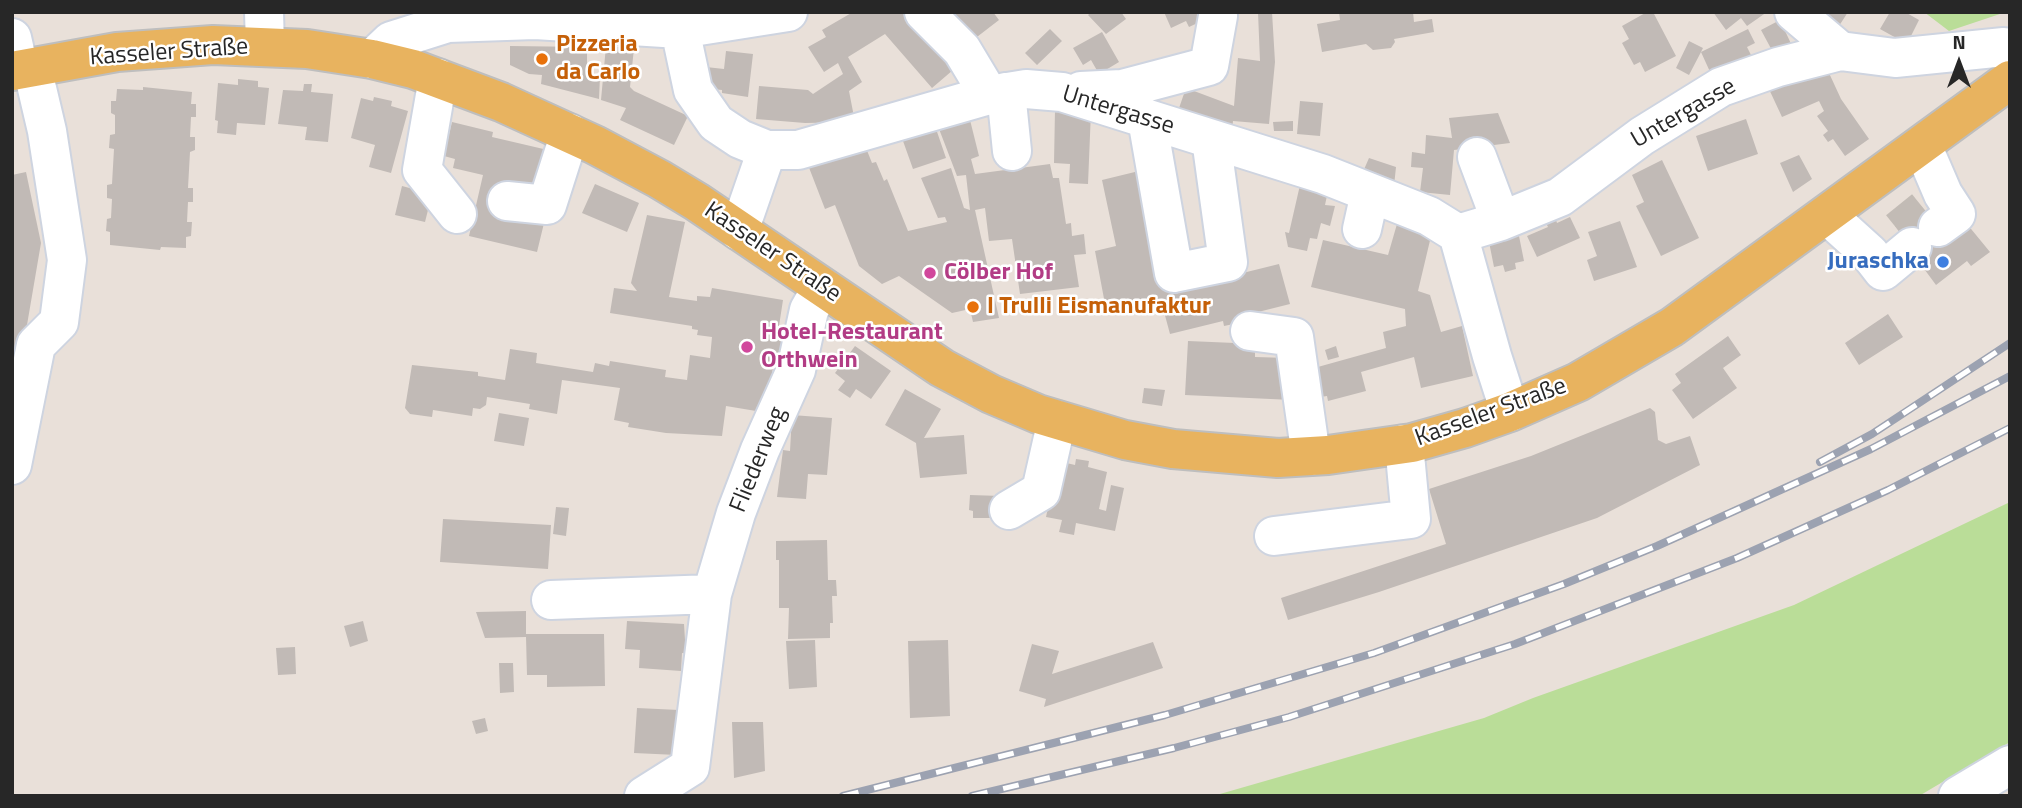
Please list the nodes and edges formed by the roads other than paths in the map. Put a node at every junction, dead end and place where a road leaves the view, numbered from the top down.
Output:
1 (924, 12) edge
2 (1794, 12) edge
3 (769, 14) edge
4 (1218, 16) dead end
5 (680, 21) edge
6 (265, 29) edge
7 (2010, 50) edge
8 (1840, 51) junction
9 (372, 59) junction
10 (19, 61) edge
11 (438, 78) junction
12 (2010, 80) edge
13 (1062, 92) junction
14 (998, 93) junction
15 (1147, 119) junction
16 (570, 133) junction
17 (1211, 139) junction
18 (1923, 145) junction
19 (767, 150) junction
20 (1012, 151) dead end
21 (1477, 157) dead end
22 (507, 201) dead end
23 (457, 214) dead end
24 (1827, 215) junction
25 (1501, 221) junction
26 (739, 231) junction
27 (1458, 234) junction
28 (822, 287) junction
29 (1250, 331) dead end
30 (1510, 412) junction
31 (1057, 420) junction
32 (1404, 444) junction
33 (1311, 456) junction
34 (12, 466) edge
35 (1009, 510) dead end
36 (1274, 536) dead end
37 (712, 594) junction
38 (551, 600) dead end
39 (2010, 765) edge
40 (644, 796) edge
41 (1958, 796) edge

1 - 14 street
2 - 8 street
3 - 5 street
4 - 13 street
5 - 9 street
5 - 19 street, Untergasse
6 - 9 main road, Kasseler Straße
6 - 10 main road, Kasseler Straße
7 - 8 street, Untergasse
8 - 25 street, Untergasse
9 - 11 main road, Kasseler Straße
10 - 34 street
11 - 16 main road, Kasseler Straße
11 - 23 street
12 - 18 main road, Kasseler Straße
13 - 14 street, Untergasse
13 - 15 street, Untergasse
14 - 19 street, Untergasse
14 - 20 street
15 - 17 street, Untergasse
15 - 17 street
16 - 22 street
16 - 26 main road, Kasseler Straße
17 - 27 street, Untergasse
18 - 24 main road, Kasseler Straße
18 - 24 street
19 - 26 street
21 - 25 street
24 - 30 main road, Kasseler Straße
25 - 27 street, Untergasse
26 - 28 main road, Kasseler Straße
27 - 30 street
28 - 31 main road, Kasseler Straße
28 - 37 street, Fliederweg
29 - 33 street
30 - 32 main road, Kasseler Straße
31 - 33 main road, Kasseler Straße
31 - 35 street
32 - 33 main road, Kasseler Straße
32 - 36 street
37 - 38 street
37 - 40 street, Fliederweg
39 - 41 street

